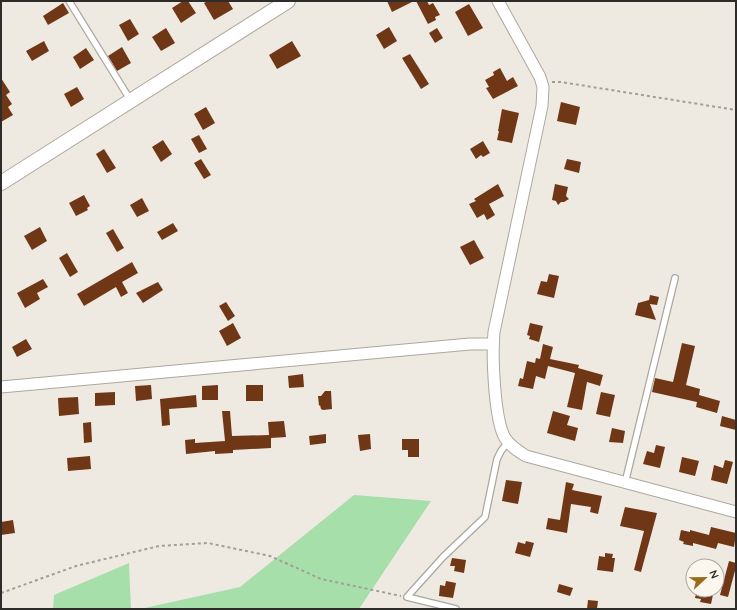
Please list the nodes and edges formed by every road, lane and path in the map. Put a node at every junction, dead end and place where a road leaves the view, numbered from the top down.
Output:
1 (69, 1) edge
2 (288, 1) edge
3 (498, 1) edge
4 (542, 83) junction
5 (131, 101) junction
6 (736, 110) edge
7 (1, 183) edge
8 (675, 278) dead end
9 (493, 344) junction
10 (1, 387) edge
11 (508, 442) junction
12 (625, 482) junction
13 (736, 512) edge
14 (1, 593) edge
15 (407, 597) junction
16 (456, 609) edge

1 - 5 lane
2 - 5 street
3 - 4 street
4 - 6 path
4 - 9 street
5 - 7 street
8 - 12 lane
9 - 10 street
9 - 11 street
11 - 12 street
11 - 15 lane
12 - 13 street
14 - 15 path
15 - 16 lane

